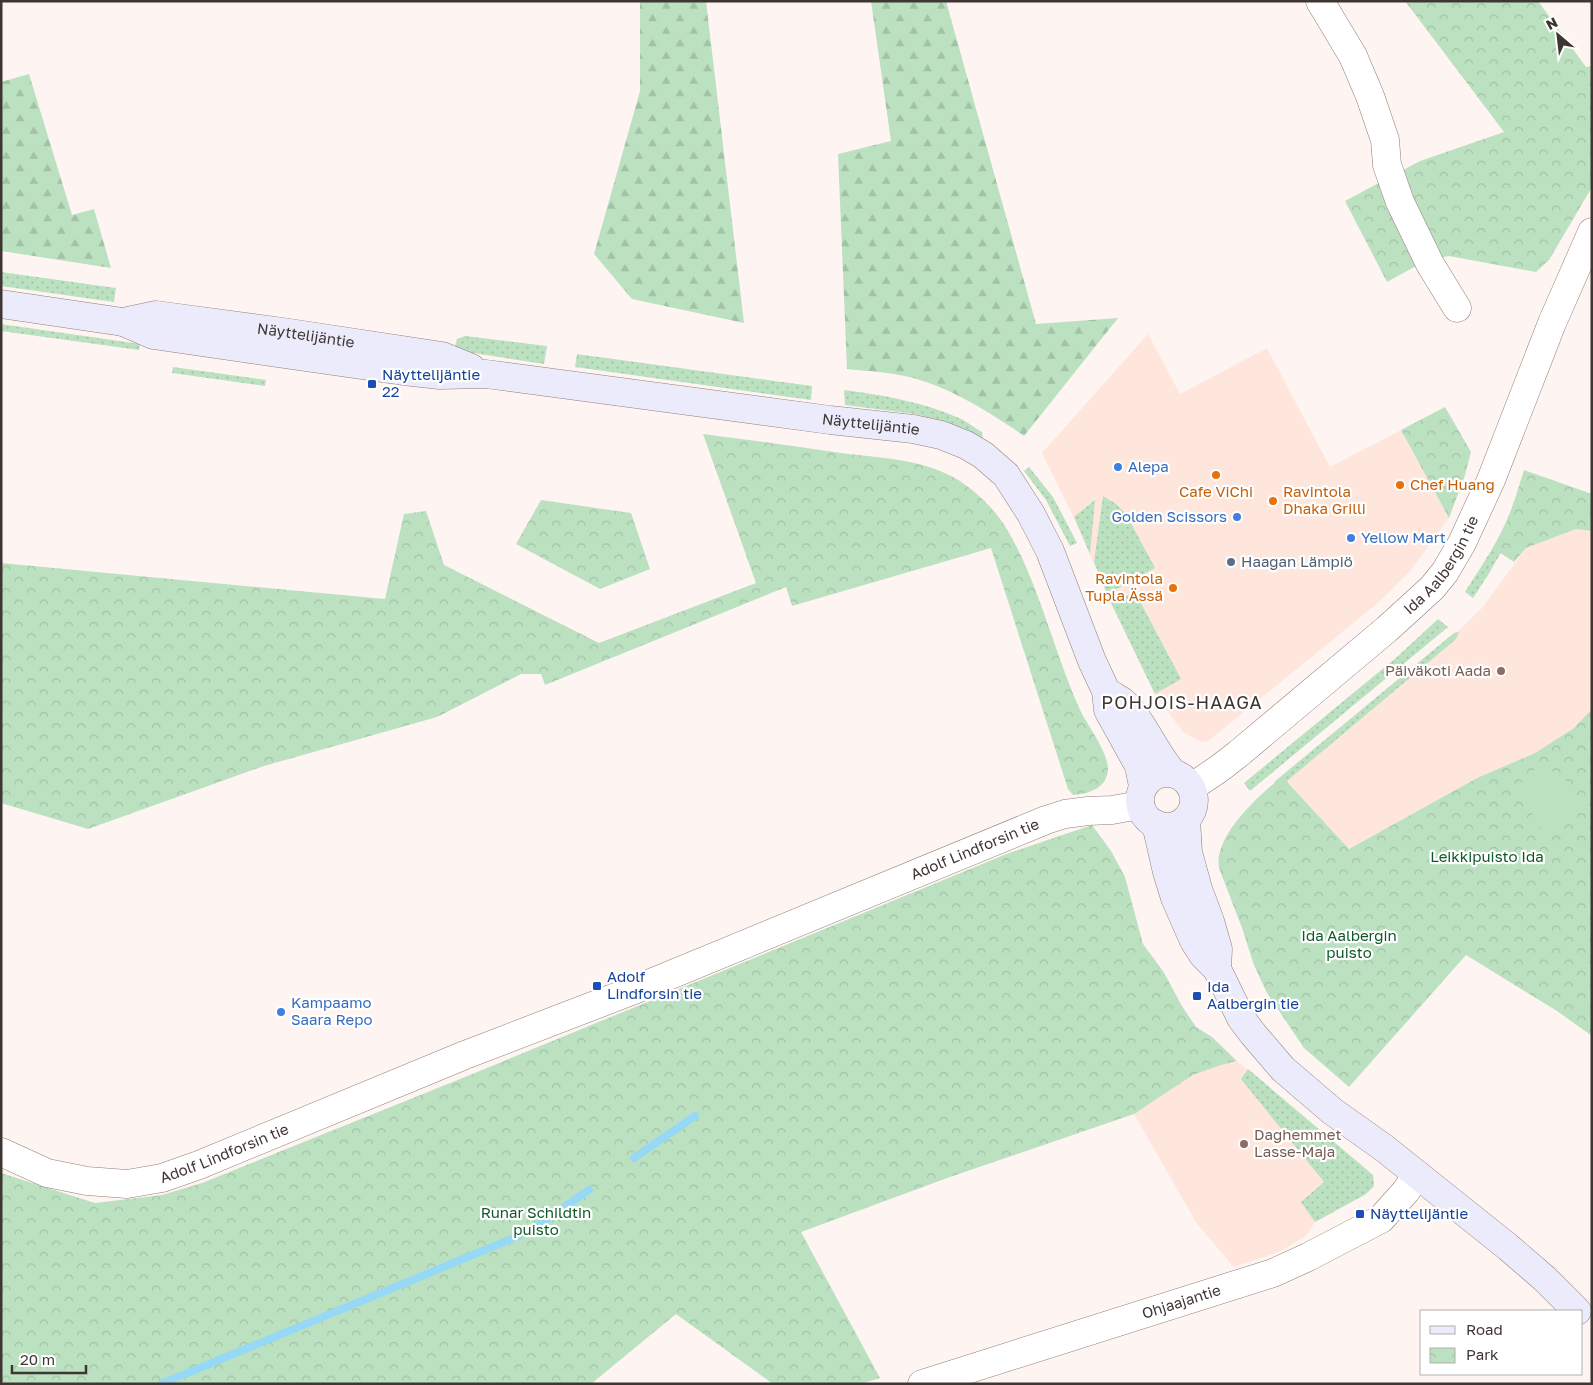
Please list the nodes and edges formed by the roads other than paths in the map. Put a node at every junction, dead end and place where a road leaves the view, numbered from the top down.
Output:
1 (1320, 1) edge
2 (1592, 232) edge
3 (1, 304) edge
4 (1457, 308) dead end
5 (1106, 691) junction
6 (1182, 780) junction
7 (1146, 805) junction
8 (1186, 819) junction
9 (1217, 968) junction
10 (1, 1152) edge
11 (1417, 1175) junction
12 (1575, 1310) edge
13 (1583, 1318) edge
14 (1592, 1329) edge
15 (922, 1384) edge

1 - 4 street
2 - 6 street, Ida Aalbergin tie
3 - 5 main road, Näyttelijäntie
5 - 6 main road, Näyttelijäntie
5 - 7 main road, Näyttelijäntie
6 - 7 main road
6 - 8 main road, Näyttelijäntie
7 - 8 main road
7 - 9 main road, Näyttelijäntie
7 - 10 street, Adolf Lindforsin tie
8 - 9 main road, Näyttelijäntie
9 - 11 main road, Näyttelijäntie
11 - 12 main road, Näyttelijäntie
11 - 15 street, Ohjaajantie
13 - 14 main road

